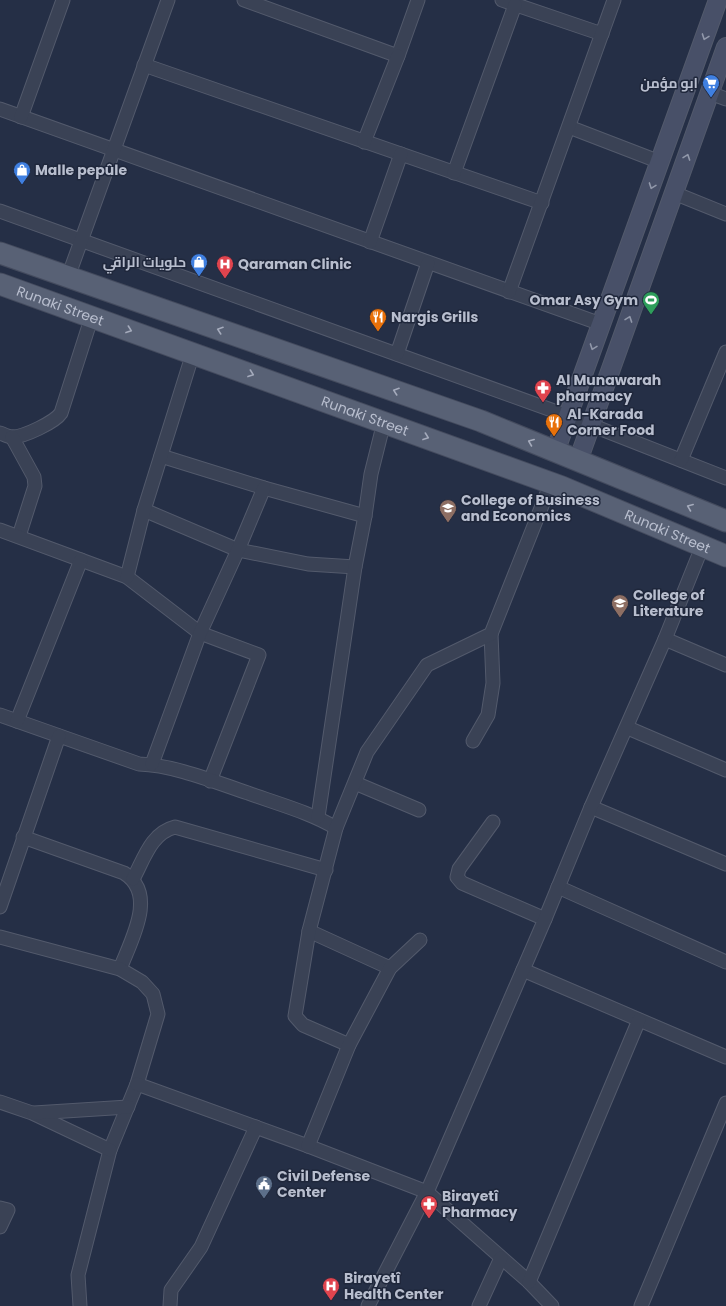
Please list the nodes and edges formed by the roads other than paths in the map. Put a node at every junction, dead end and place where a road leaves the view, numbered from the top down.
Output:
1 (63, 0) edge
2 (168, 0) edge
3 (244, 0) edge
4 (418, 0) edge
5 (502, 0) edge
6 (614, 0) edge
7 (718, 0) edge
8 (264, 3) edge
9 (515, 5) junction
10 (602, 34) junction
11 (726, 47) edge
12 (398, 56) junction
13 (144, 65) junction
14 (718, 96) edge
15 (0, 109) edge
16 (21, 117) junction
17 (569, 127) junction
18 (364, 142) junction
19 (113, 151) junction
20 (401, 154) junction
21 (660, 162) junction
22 (454, 172) junction
23 (674, 193) junction
24 (542, 203) junction
25 (0, 211) edge
26 (726, 214) edge
27 (81, 240) junction
28 (370, 242) junction
29 (0, 253) edge
30 (428, 263) junction
31 (68, 277) junction
32 (0, 284) edge
33 (508, 292) junction
34 (92, 316) junction
35 (601, 324) junction
36 (726, 352) edge
37 (193, 353) junction
38 (398, 354) junction
39 (568, 416) junction
40 (384, 422) junction
41 (591, 425) junction
42 (6, 435) edge
43 (555, 452) junction
44 (161, 456) junction
45 (681, 460) junction
46 (578, 462) junction
47 (726, 478) edge
48 (551, 482) junction
49 (264, 488) junction
50 (144, 510) junction
51 (365, 516) junction
52 (726, 522) edge
53 (0, 530) edge
54 (19, 536) junction
55 (702, 547) junction
56 (238, 550) junction
57 (726, 556) edge
58 (81, 560) junction
59 (355, 567) junction
60 (127, 577) junction
61 (200, 633) junction
62 (491, 634) junction
63 (665, 640) junction
64 (726, 665) edge
65 (0, 715) edge
66 (17, 721) junction
67 (628, 728) junction
68 (59, 736) junction
69 (473, 741) dead end
70 (152, 764) junction
71 (726, 770) edge
72 (210, 781) junction
73 (354, 783) junction
74 (591, 807) junction
75 (419, 810) dead end
76 (318, 817) junction
77 (493, 822) dead end
78 (336, 828) junction
79 (23, 837) junction
80 (726, 864) edge
81 (326, 870) junction
82 (133, 879) junction
83 (558, 887) junction
84 (0, 907) edge
85 (545, 919) junction
86 (309, 931) junction
87 (0, 937) edge
88 (420, 940) dead end
89 (726, 962) edge
90 (390, 968) junction
91 (120, 969) junction
92 (523, 970) junction
93 (639, 1020) junction
94 (349, 1045) junction
95 (726, 1057) edge
96 (137, 1084) junction
97 (0, 1102) edge
98 (726, 1103) edge
99 (128, 1107) junction
100 (32, 1113) junction
101 (256, 1127) junction
102 (308, 1146) junction
103 (110, 1150) junction
104 (426, 1192) junction
105 (0, 1208) edge
106 (0, 1227) edge
107 (501, 1258) junction
108 (529, 1282) junction
109 (80, 1306) edge
110 (170, 1306) edge
111 (368, 1306) edge
112 (479, 1306) edge
113 (552, 1306) edge
114 (641, 1306) edge

1 - 16 street
2 - 13 street
3 - 8 street
4 - 12 street
5 - 9 street
6 - 10 street
7 -> 21 main road
8 - 12 street
9 - 10 street
9 - 22 street
10 - 17 street
11 - 14 main road
12 - 18 street
13 - 18 street
13 - 19 street
23 -> 14 main road
15 - 16 street
16 - 19 street
17 - 21 street
17 - 24 street
18 - 20 street
19 - 27 street
19 - 28 street
20 - 22 street
20 - 28 street
21 -> 35 main road
22 - 24 street
23 - 26 street
41 -> 23 main road
24 - 33 street
25 - 27 street
27 - 31 street
27 - 38 street
28 - 30 street
29 - 31 main road, Runaki Street
30 - 33 street
30 - 38 street
43 -> 31 main road, Runaki Street
32 - 34 main road, Runaki Street
33 - 35 street
34 -> 37 main road, Runaki Street
34 - 42 street
35 -> 39 main road
36 - 45 street
37 -> 40 main road, Runaki Street
37 - 44 street
38 - 39 street
39 - 41 street
39 - 43 main road
40 -> 48 main road, Runaki Street
40 - 51 street
41 - 45 street
41 - 46 main road
42 - 54 street
43 - 46 main road, Runaki Street
44 - 49 street
44 - 50 street
45 - 47 street
52 -> 46 main road, Runaki Street
48 - 55 main road, Runaki Street
48 - 62 street
49 - 51 street
49 - 56 street
50 - 56 street
50 - 60 street
51 - 59 street
53 - 54 street
54 - 58 street
55 - 57 main road, Runaki Street
55 - 63 street
56 - 59 street
56 - 61 street
58 - 60 street
58 - 66 street
59 - 76 street
60 - 61 street
61 - 70 street
61 - 72 street
62 - 69 street
62 - 73 street
63 - 64 street
63 - 67 street
65 - 66 street
66 - 68 street
67 - 71 street
67 - 74 street
68 - 70 street
68 - 79 street
70 - 72 street
72 - 76 street
73 - 75 street
73 - 78 street
74 - 80 street
74 - 83 street
76 - 78 street
77 - 85 street
78 - 81 street
79 - 82 street
79 - 84 street
81 - 82 street
81 - 86 street
82 - 91 street
83 - 85 street
83 - 89 street
85 - 92 street
86 - 90 street
86 - 94 street
87 - 91 street
88 - 90 street
90 - 94 street
91 - 96 street
92 - 93 street
92 - 104 street
93 - 95 street
93 - 108 street
94 - 102 street
96 - 99 street
96 - 101 street
97 - 100 street
98 - 114 street
99 - 100 street
99 - 103 street
100 - 103 street
101 - 102 street
101 - 110 street
102 - 104 street
103 - 109 street
104 - 107 street
104 - 111 street
105 - 106 street
107 - 108 street
107 - 112 street
108 - 113 street

